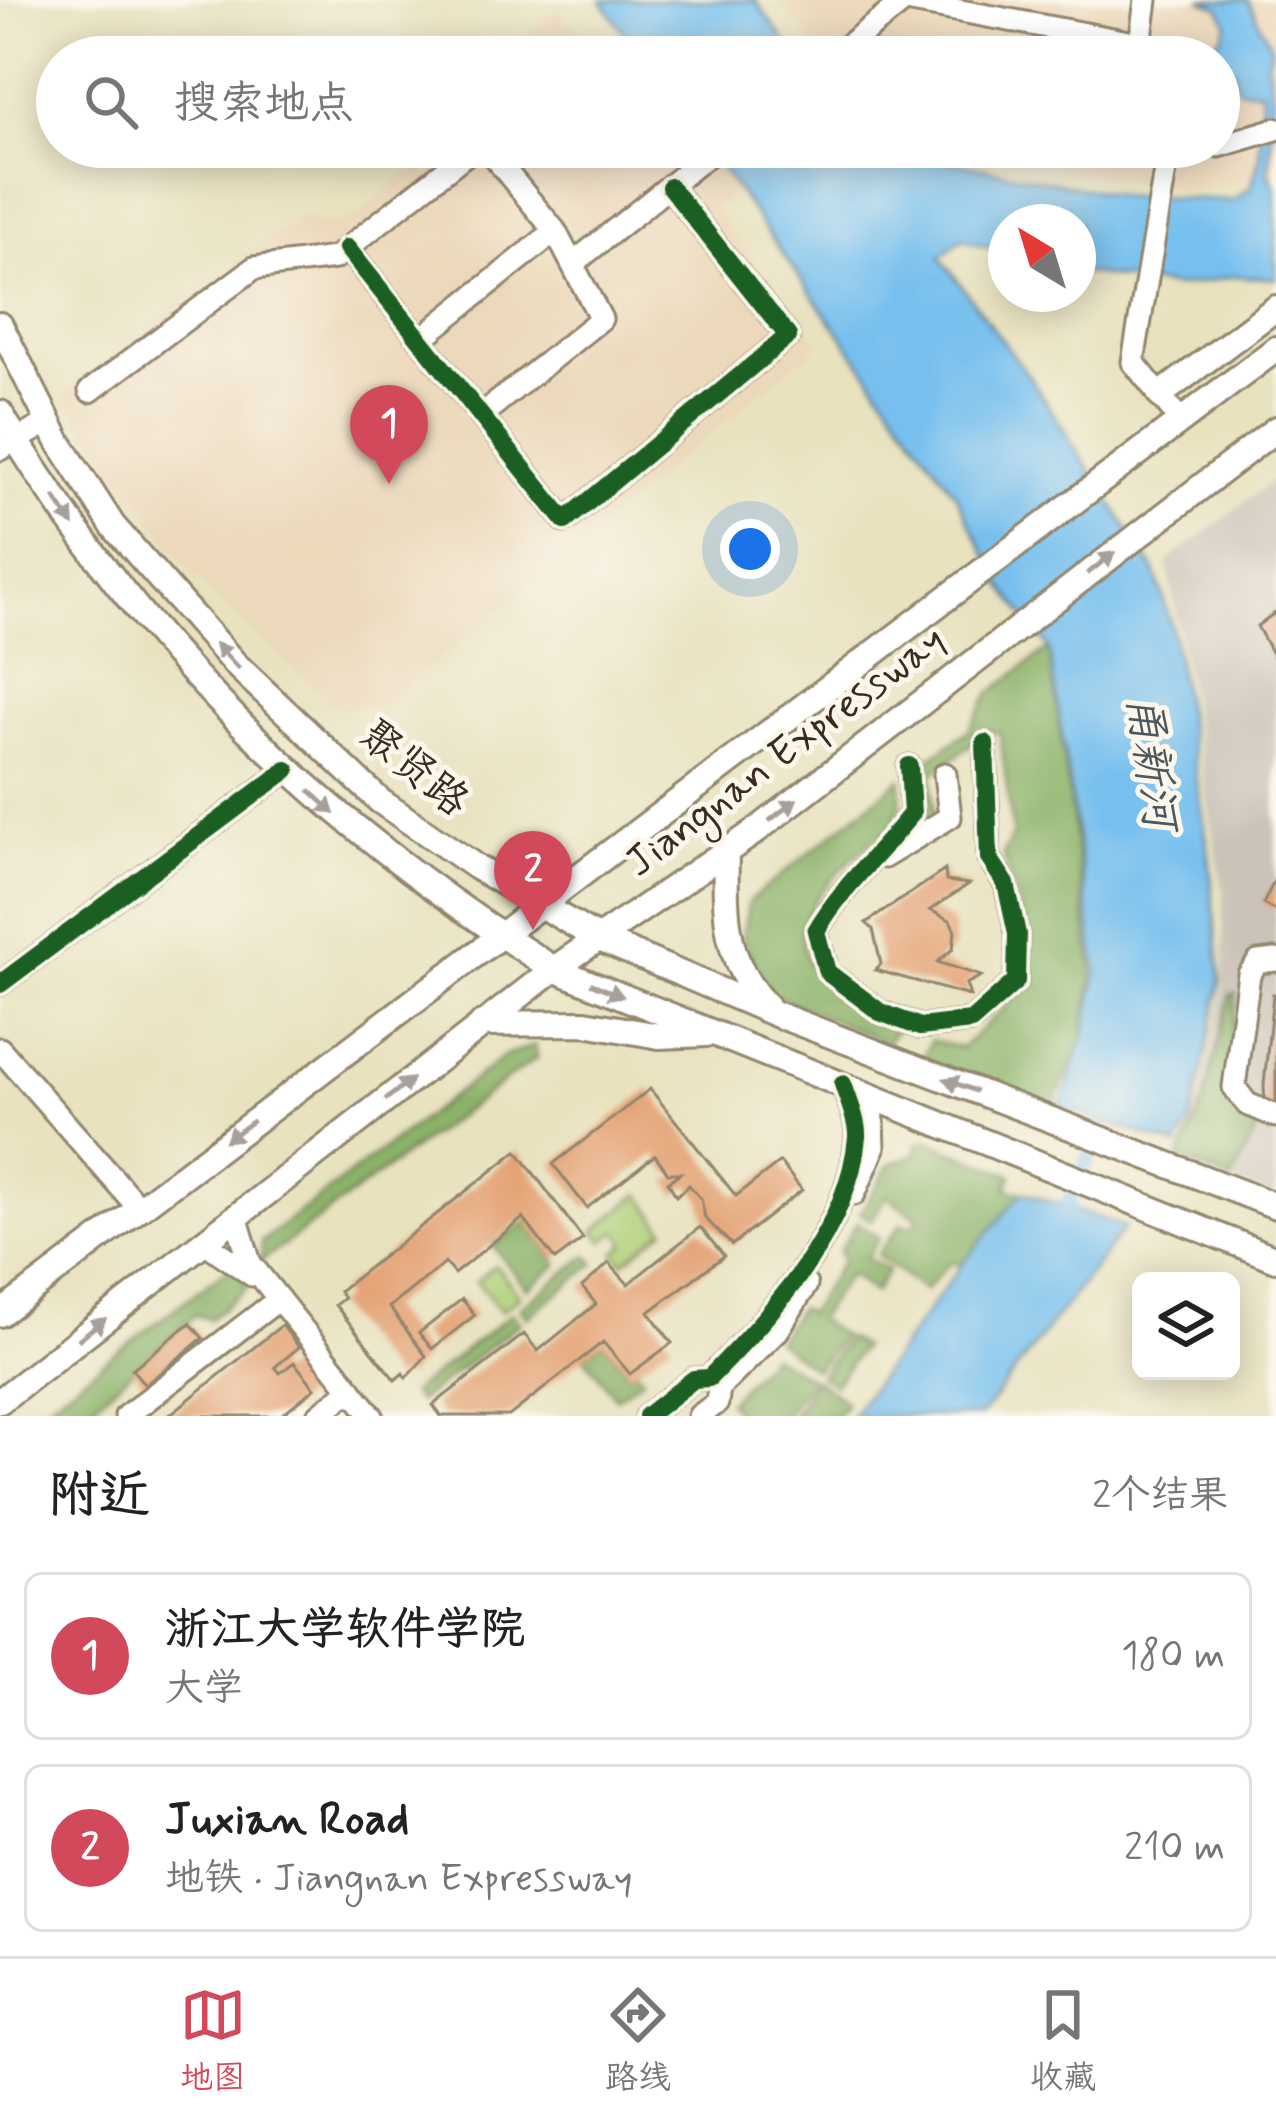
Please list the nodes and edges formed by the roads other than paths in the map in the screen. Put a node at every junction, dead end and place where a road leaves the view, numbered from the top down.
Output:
1 (906, 0) edge
2 (1146, 0) edge
3 (860, 36) edge
4 (1078, 36) edge
5 (1148, 36) edge
6 (1276, 129) edge
7 (1240, 139) edge
8 (448, 168) edge
9 (503, 168) edge
10 (693, 168) edge
11 (1166, 168) edge
12 (670, 187) junction
13 (555, 231) junction
14 (347, 248) junction
15 (575, 262) junction
16 (1276, 308) edge
17 (0, 325) edge
18 (422, 338) junction
19 (1276, 349) edge
20 (90, 391) dead end
21 (1160, 395) junction
22 (0, 413) edge
23 (484, 413) junction
24 (1179, 419) junction
25 (49, 422) junction
26 (1276, 429) edge
27 (8, 445) edge
28 (985, 743) dead end
29 (909, 766) dead end
30 (287, 770) junction
31 (945, 775) dead end
32 (726, 851) junction
33 (873, 861) junction
34 (543, 905) junction
35 (503, 937) junction
36 (597, 938) junction
37 (1276, 960) edge
38 (554, 969) junction
39 (0, 984) edge
40 (773, 1013) junction
41 (910, 1022) junction
42 (482, 1024) junction
43 (718, 1034) junction
44 (0, 1049) edge
45 (898, 1062) junction
46 (843, 1084) junction
47 (880, 1099) junction
48 (1276, 1116) edge
49 (1276, 1206) edge
50 (137, 1208) junction
51 (236, 1216) junction
52 (203, 1241) junction
53 (1276, 1259) edge
54 (277, 1301) junction
55 (0, 1314) edge
56 (348, 1392) junction
57 (0, 1401) edge
58 (126, 1416) edge
59 (318, 1416) edge
60 (368, 1416) edge
61 (647, 1416) edge
62 (699, 1416) edge

1 - 3 street
1 - 4 street
2 - 5 street
6 - 7 street
8 - 14 street
9 - 13 street
10 - 12 street
11 - 21 street
12 - 15 street
12 - 23 street
13 - 15 street
13 - 18 street
14 - 18 street
14 - 20 street
15 - 23 street
16 - 21 main road
17 - 25 main road, 聚贤路
18 - 23 street
19 - 24 main road, Jiangnan Expressway
21 - 24 street
22 - 27 main road, 聚贤路
24 - 34 main road, Jiangnan Expressway
25 - 27 street
34 -> 25 main road, 聚贤路
32 -> 26 main road, Jiangnan Expressway
27 -> 30 main road, 聚贤路
28 - 41 street
29 - 33 street
30 -> 35 main road, 聚贤路
30 - 39 street
31 - 33 street
32 - 36 main road, Jiangnan Expressway
32 - 40 main road
33 - 41 street
34 - 35 main road, Jiangnan Expressway
34 - 36 main road, 聚贤路
35 - 38 main road, 聚贤路
35 -> 50 main road, Jiangnan Expressway
36 - 38 main road, Jiangnan Expressway
36 - 40 main road, 聚贤路
37 - 48 street
38 - 42 main road, Jiangnan Expressway
38 -> 43 main road, 聚贤路
40 - 45 main road, 聚贤路
41 - 45 street
42 - 43 main road
51 -> 42 main road, Jiangnan Expressway
43 - 46 main road, 聚贤路
44 - 50 street
49 -> 45 main road, 聚贤路
46 - 47 main road, 聚贤路
46 - 61 street
47 - 53 main road
47 - 62 street
50 - 55 main road, Jiangnan Expressway
51 - 52 main road, Jiangnan Expressway
51 - 54 street
52 - 54 street
57 -> 52 main road, Jiangnan Expressway
54 - 56 street
54 - 58 street
56 - 59 street
56 - 60 street

